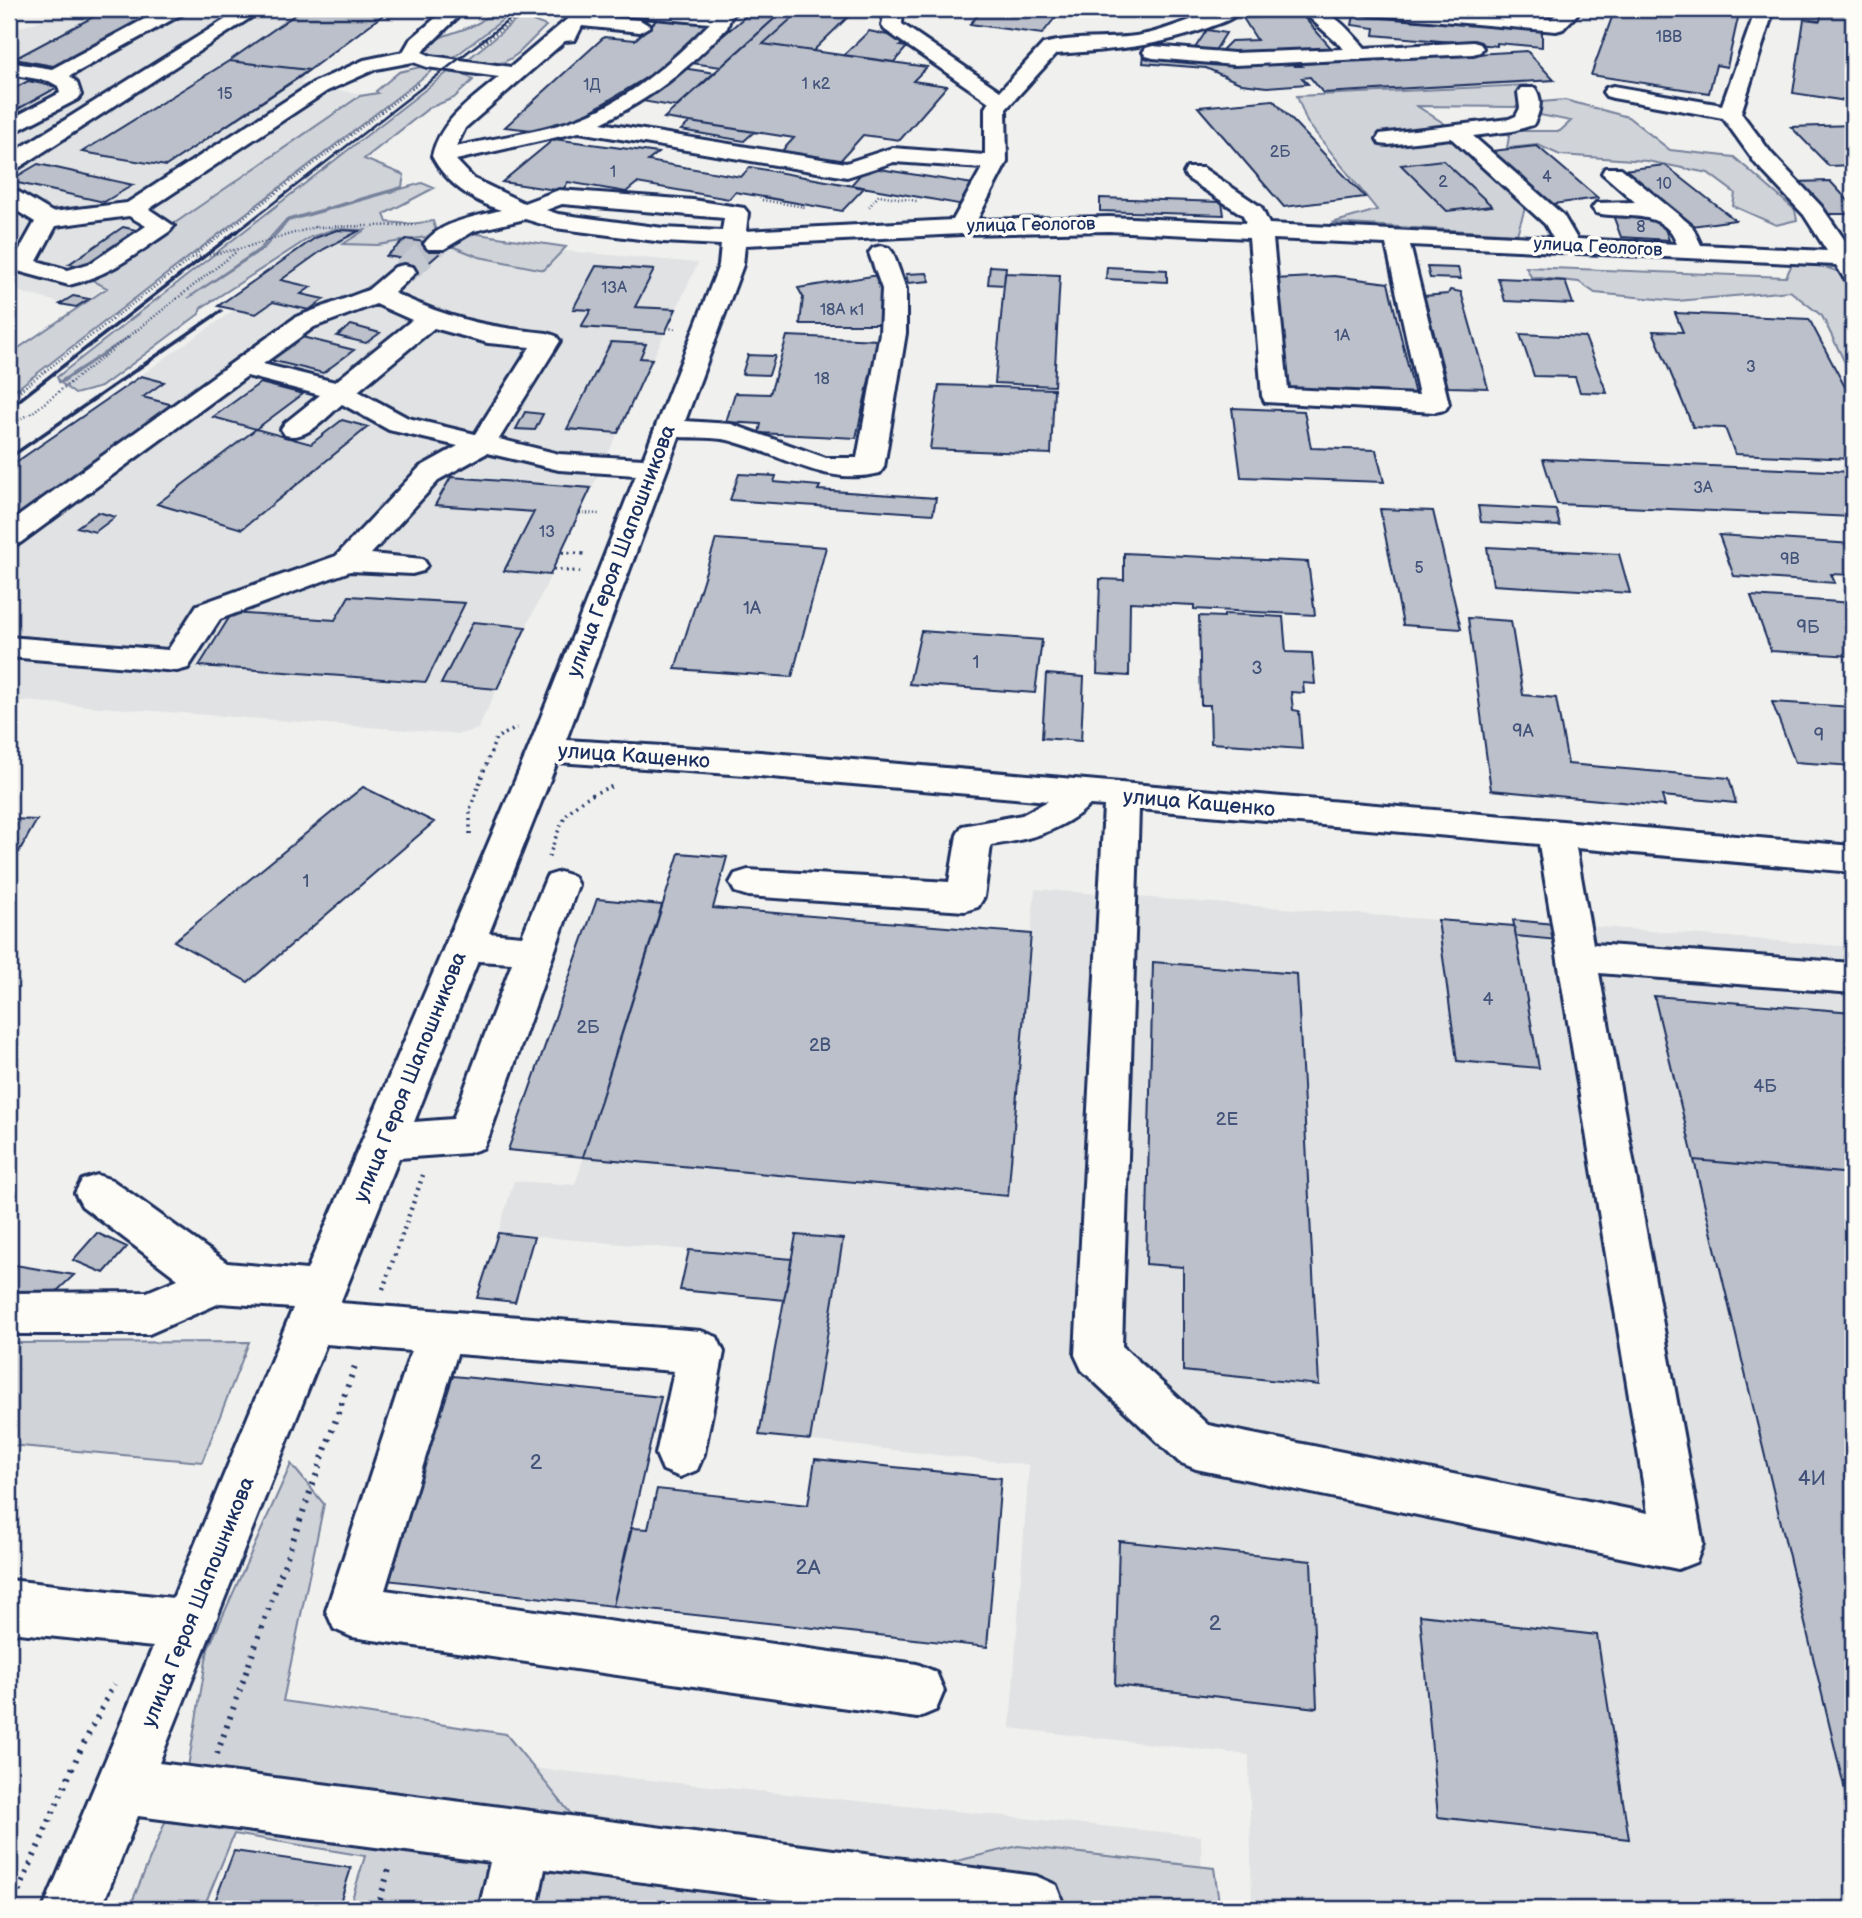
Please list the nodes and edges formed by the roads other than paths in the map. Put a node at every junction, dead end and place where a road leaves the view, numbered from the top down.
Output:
1 (177, 9) edge
2 (255, 9) edge
3 (457, 9) edge
4 (620, 9) edge
5 (894, 9) edge
6 (1232, 9) edge
7 (1308, 9) edge
8 (1371, 9) edge
9 (1573, 9) edge
10 (1765, 9) edge
11 (725, 13) edge
12 (583, 15) edge
13 (640, 26) dead end
14 (1473, 48) dead end
15 (1153, 52) dead end
16 (1360, 54) junction
17 (415, 56) junction
18 (555, 64) dead end
19 (680, 65) junction
20 (9, 68) edge
21 (703, 68) dead end
22 (513, 74) junction
23 (55, 76) junction
24 (1528, 92) dead end
25 (1613, 92) dead end
26 (1001, 101) junction
27 (1730, 113) junction
28 (579, 126) junction
29 (9, 129) edge
30 (1455, 131) junction
31 (1388, 139) dead end
32 (443, 156) junction
33 (996, 162) junction
34 (9, 164) edge
35 (1195, 173) dead end
36 (1613, 173) dead end
37 (9, 196) edge
38 (1604, 208) dead end
39 (132, 209) junction
40 (1659, 209) junction
41 (523, 212) junction
42 (48, 220) junction
43 (1109, 224) junction
44 (961, 227) junction
45 (1260, 231) junction
46 (432, 235) tunnel mouth
47 (1396, 237) junction
48 (1569, 246) junction
49 (1692, 251) junction
50 (881, 253) junction
51 (741, 256) junction
52 (840, 256) dead end
53 (1850, 263) edge
54 (16, 269) edge
55 (404, 272) tunnel mouth
56 (377, 295) junction
57 (429, 319) junction
58 (246, 368) junction
59 (341, 392) junction
60 (668, 428) junction
61 (295, 429) dead end
62 (482, 444) junction
63 (652, 468) junction
64 (9, 537) edge
65 (347, 562) junction
66 (412, 565) dead end
67 (9, 647) edge
68 (545, 750) junction
69 (1081, 793) junction
70 (1122, 796) junction
71 (1555, 834) junction
72 (1853, 859) edge
73 (748, 883) dead end
74 (560, 886) road end
75 (464, 945) junction
76 (536, 951) junction
77 (1577, 957) junction
78 (1853, 978) edge
79 (385, 1142) junction
80 (97, 1193) dead end
81 (218, 1283) junction
82 (316, 1307) junction
83 (9, 1313) edge
84 (440, 1333) junction
85 (680, 1454) dead end
86 (9, 1606) edge
87 (189, 1626) junction
88 (917, 1691) dead end
89 (122, 1786) junction
90 (524, 1837) junction
91 (72, 1909) edge
92 (508, 1909) edge
93 (1036, 1909) edge

1 - 23 street
2 - 34 street
3 - 17 street
4 - 11 street
5 - 26 street
6 - 26 street
7 - 16 street
8 - 9 street
10 - 27 street
11 - 19 street
12 - 13 street
12 - 18 street
12 - 22 street
14 - 16 street
15 - 16 street
17 - 22 street
17 - 39 street
19 - 21 street
19 - 28 street
20 - 23 street
22 - 32 street
23 - 29 street
24 - 30 street
25 - 27 street
26 - 33 street
27 - 53 street
28 - 32 street
28 - 33 street
30 - 31 street
30 - 48 street
32 - 41 street
33 - 44 street
35 - 45 street
36 - 40 street
37 - 42 street
38 - 40 street
39 - 42 street
39 - 54 street
40 - 49 street
41 - 46 street
41 - 51 street
42 - 54 street
43 - 44 street, улица Геологов
43 - 45 street, улица Геологов
43 - 50 street
44 - 51 street, улица Геологов
45 - 47 street, улица Геологов
45 - 47 street
47 - 48 street, улица Геологов
48 - 49 street, улица Геологов
49 - 53 street, улица Геологов
50 - 52 street
50 - 60 street
51 - 60 street, улица Героя Шапошникова
55 - 56 street
56 - 57 street
56 - 58 street
57 - 59 street
57 - 62 street
58 - 59 street
58 - 64 street
59 - 61 street
59 - 62 street
60 - 63 street, улица Героя Шапошникова
62 - 63 street
62 - 65 street
63 - 68 street, улица Героя Шапошникова
65 - 66 street
65 - 67 street
68 - 69 street, улица Кащенко
68 - 75 street, улица Героя Шапошникова
69 - 70 street, улица Кащенко
69 - 73 street
70 - 71 street, улица Кащенко
70 - 77 street
71 - 72 street, улица Кащенко
71 - 77 street
74 - 76 street
75 - 76 street
75 - 79 street, улица Героя Шапошникова
76 - 79 street
77 - 78 street
79 - 82 street, улица Героя Шапошникова
80 - 81 street
81 - 82 street
81 - 83 street
82 - 84 street
82 - 87 street, улица Героя Шапошникова
84 - 85 street
84 - 88 street
86 - 87 street
87 - 89 street, улица Героя Шапошникова
89 - 90 street
89 - 91 street, улица Героя Шапошникова
90 - 92 street
90 - 93 street

